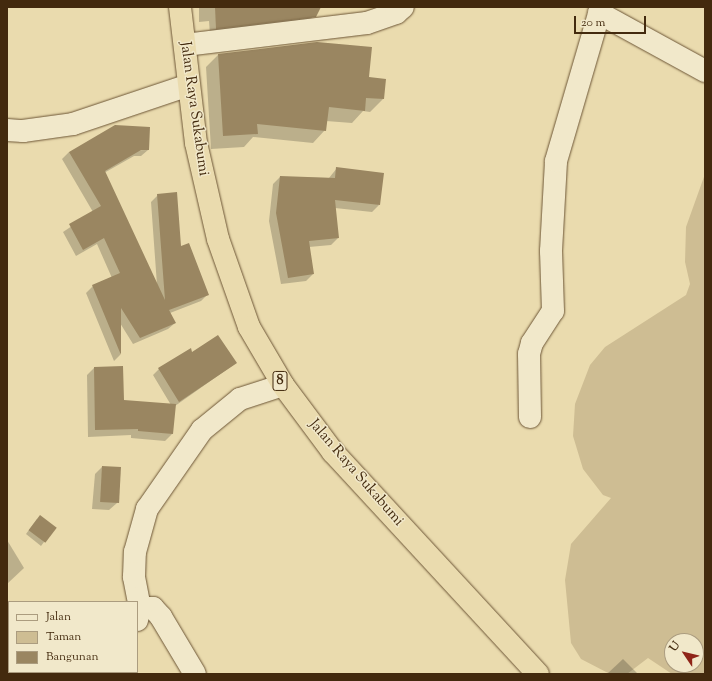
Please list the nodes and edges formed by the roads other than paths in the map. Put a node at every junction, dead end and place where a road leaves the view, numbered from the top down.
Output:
1 (180, 7) edge
2 (403, 7) edge
3 (600, 10) edge
4 (185, 45) junction
5 (705, 71) edge
6 (190, 85) junction
7 (7, 130) edge
8 (283, 385) junction
9 (530, 417) dead end
10 (137, 601) edge
11 (138, 614) edge
12 (194, 674) edge
13 (538, 674) edge

1 - 4 highway, Jalan Raya Sukabumi / 8
2 - 4 street
3 - 5 street
3 - 9 street
4 - 6 highway, Jalan Raya Sukabumi / 8
6 - 7 street
6 - 8 highway, Jalan Raya Sukabumi / 8
8 - 10 street
8 - 13 highway, Jalan Raya Sukabumi / 8
11 - 12 street

